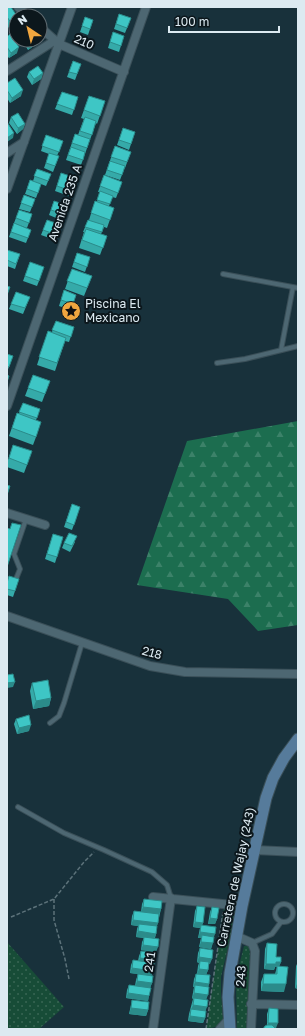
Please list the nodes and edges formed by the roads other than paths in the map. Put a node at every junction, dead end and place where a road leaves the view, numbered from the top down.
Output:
1 (72, 7) edge
2 (146, 7) edge
3 (48, 35) edge
4 (57, 43) junction
5 (7, 71) edge
6 (124, 72) junction
7 (24, 142) junction
8 (7, 153) edge
9 (7, 189) edge
10 (223, 274) dead end
11 (293, 287) junction
12 (298, 288) edge
13 (298, 346) edge
14 (281, 350) junction
15 (217, 363) dead end
16 (7, 406) edge
17 (7, 513) edge
18 (26, 519) junction
19 (45, 525) dead end
20 (16, 579) edge
21 (7, 616) edge
22 (82, 643) junction
23 (298, 674) edge
24 (50, 723) dead end
25 (298, 739) edge
26 (18, 807) dead end
27 (255, 850) junction
28 (298, 852) edge
29 (153, 897) dead end
30 (171, 898) junction
31 (242, 906) junction
32 (281, 922) junction
33 (236, 936) junction
34 (252, 942) junction
35 (251, 1004) junction
36 (298, 1005) edge
37 (230, 1024) edge
38 (153, 1029) edge
39 (220, 1029) edge
40 (250, 1029) edge

1 - 4 street
2 - 6 street, Avenida 235 A
3 - 4 street, 210
4 - 5 street
4 - 6 street, 210
4 - 7 street
6 - 16 street, Avenida 235 A
7 - 8 street
7 - 9 street
10 - 11 lane
11 - 12 lane
11 - 14 lane
13 - 14 lane
14 - 15 lane
17 - 18 street
18 - 19 street
18 - 20 lane
21 - 22 street, 218
22 - 23 street, 218
22 - 24 lane
25 - 27 main road, Carretera de Wajay (243)
26 - 30 lane
27 - 28 street
27 - 31 main road, Carretera de Wajay (243)
29 - 30 street
30 - 31 street
30 - 38 street, 241
31 - 33 main road, Carretera de Wajay (243)
32 - 32 lane
32 - 34 lane
33 - 34 street
33 - 37 main road, Carretera de Wajay (243)
34 - 35 street, 243
35 - 36 street
35 - 40 street, 243
37 - 39 street

